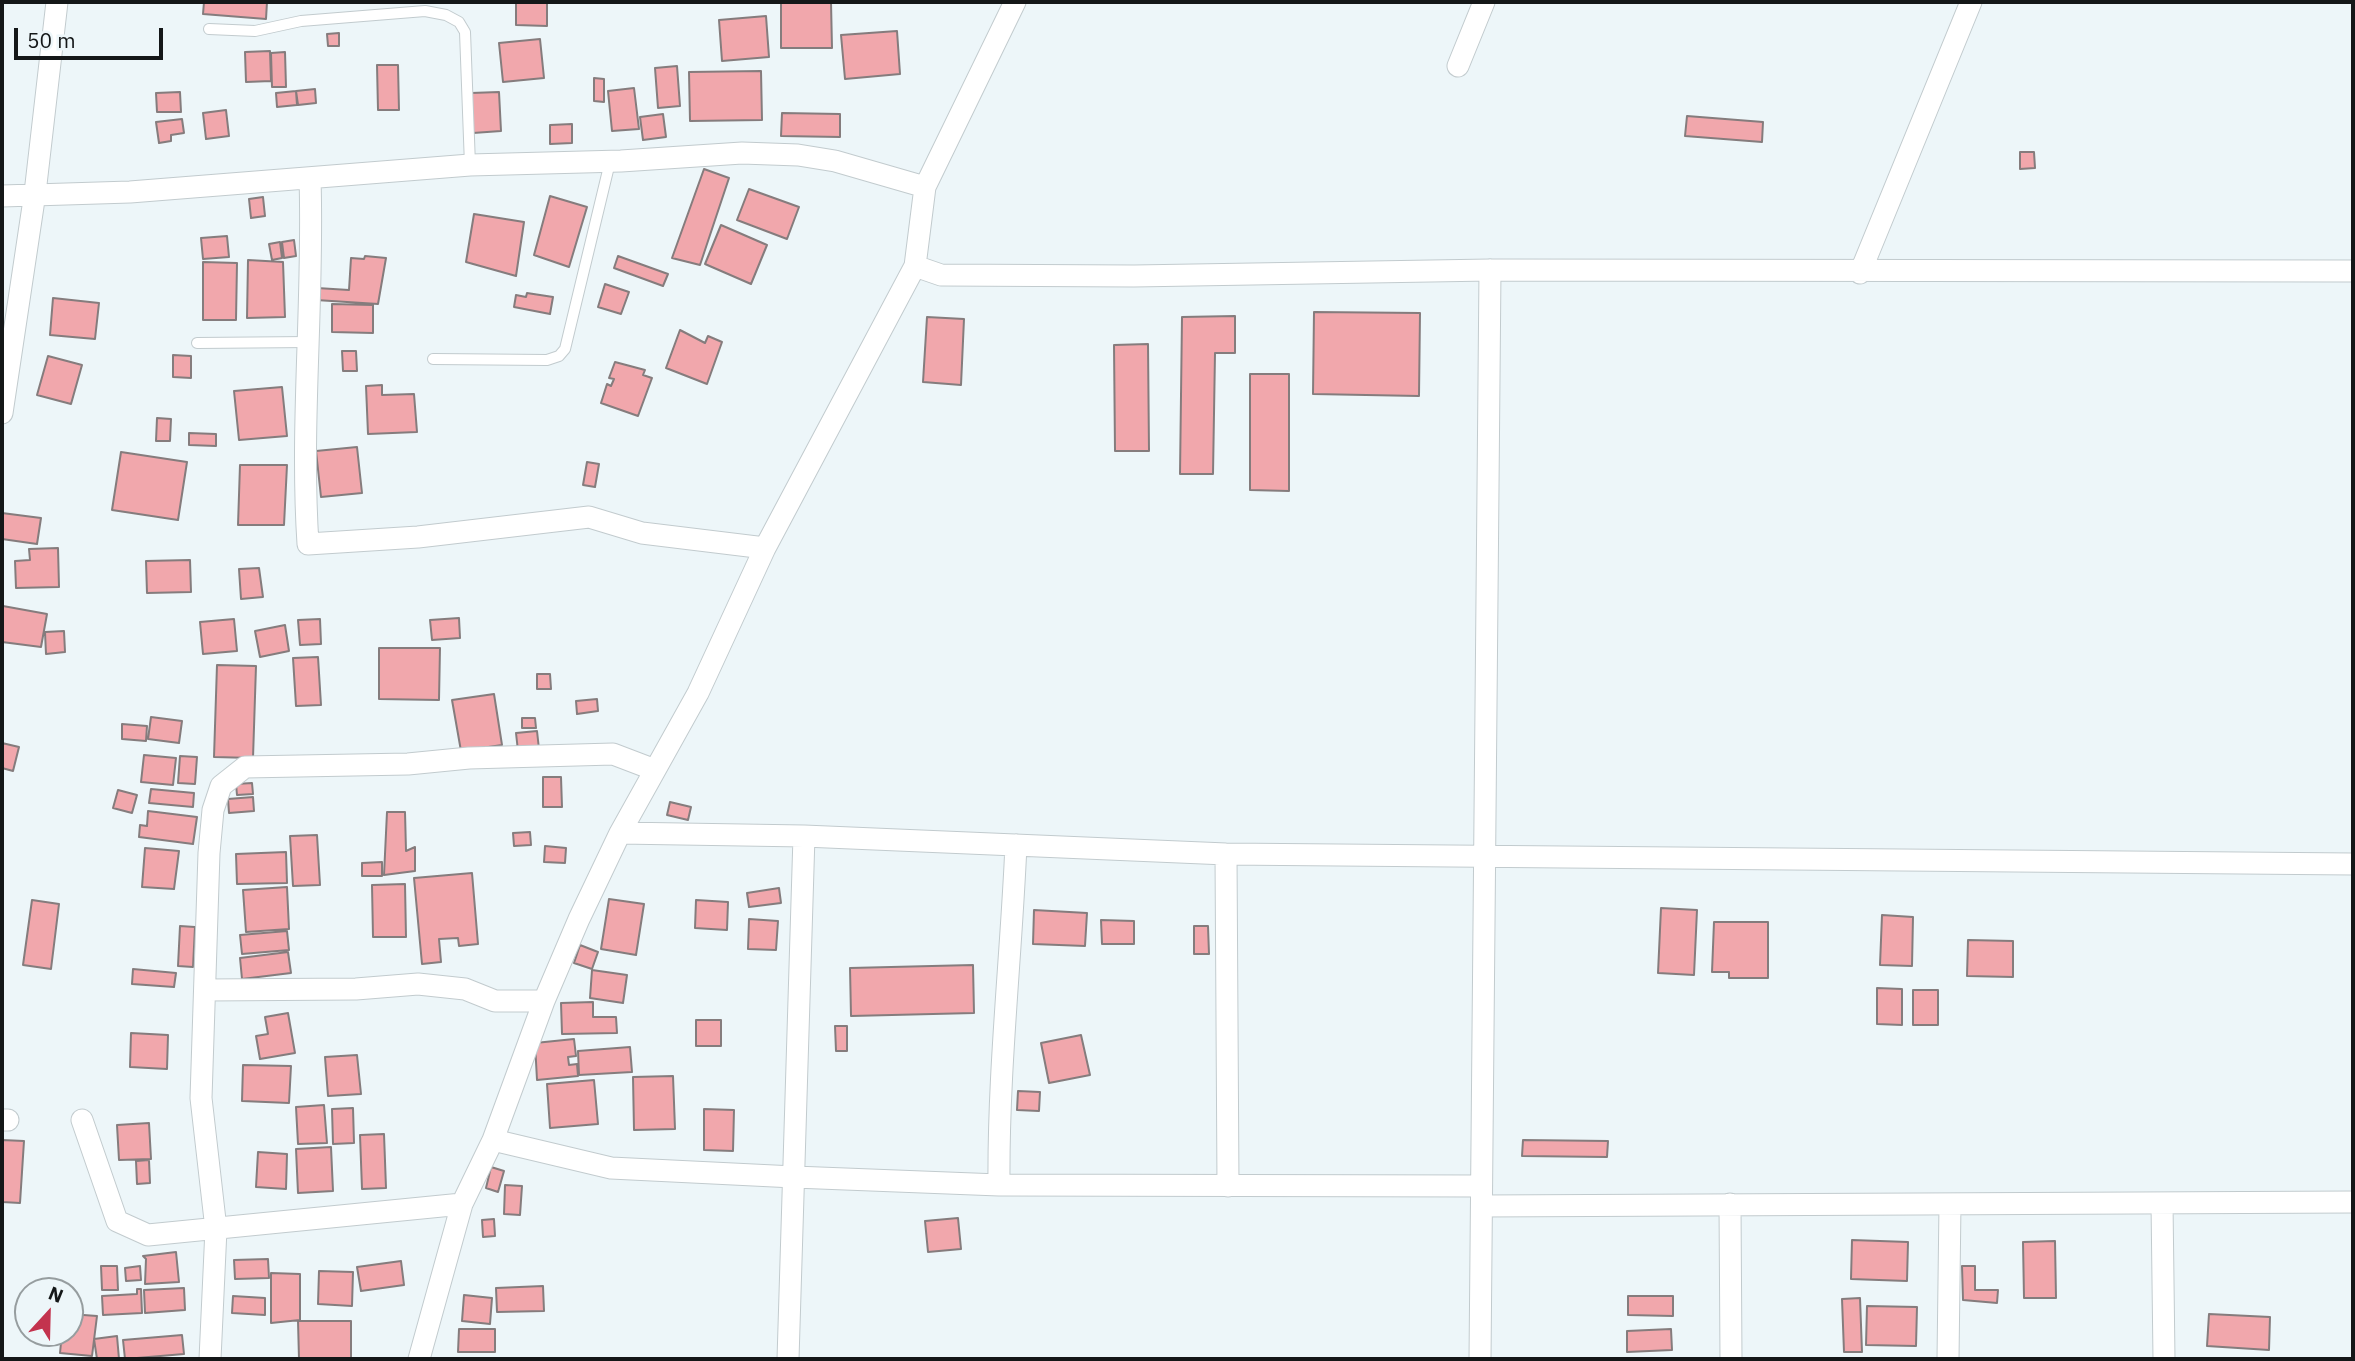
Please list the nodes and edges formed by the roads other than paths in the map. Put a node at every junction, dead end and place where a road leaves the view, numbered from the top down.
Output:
1 (57, 2) edge
2 (1015, 2) edge
3 (1484, 2) edge
4 (1971, 2) edge
5 (209, 29) dead end
6 (1458, 66) dead end
7 (610, 162) junction
8 (470, 165) junction
9 (310, 178) junction
10 (925, 187) junction
11 (35, 193) junction
12 (2, 196) edge
13 (915, 266) junction
14 (1490, 270) junction
15 (2353, 271) edge
16 (1860, 273) junction
17 (309, 342) junction
18 (197, 343) dead end
19 (433, 359) dead end
20 (2, 413) edge
21 (765, 548) junction
22 (655, 770) junction
23 (620, 833) junction
24 (804, 836) junction
25 (1016, 845) junction
26 (1226, 854) junction
27 (1484, 858) junction
28 (2353, 864) edge
29 (206, 990) junction
30 (544, 1001) junction
31 (82, 1120) dead end
32 (493, 1140) junction
33 (794, 1177) junction
34 (999, 1185) junction
35 (1228, 1186) junction
36 (1482, 1196) junction
37 (2353, 1202) edge
38 (2162, 1203) junction
39 (462, 1204) junction
40 (1950, 1204) junction
41 (1730, 1205) junction
42 (216, 1229) junction
43 (210, 1359) edge
44 (419, 1359) edge
45 (788, 1359) edge
46 (1480, 1359) edge
47 (1731, 1359) edge
48 (1948, 1359) edge
49 (2164, 1359) edge

1 - 11 street
2 - 10 street
3 - 6 street
4 - 16 street
5 - 8 lane
7 - 8 street
7 - 10 street
7 - 19 lane
8 - 9 street
9 - 11 street
9 - 17 street
10 - 13 street
11 - 12 street
11 - 20 street
13 - 14 street
13 - 21 street
14 - 16 street
14 - 27 street
15 - 16 street
17 - 18 lane
17 - 21 street
21 - 22 street
22 - 23 street
22 - 29 street
23 - 24 street
23 - 30 street
24 - 25 street
24 - 33 street
25 - 26 street
25 - 34 street
26 - 27 street
26 - 35 street
27 - 28 street
27 - 36 street
29 - 30 street
29 - 42 street
30 - 32 street
31 - 42 street
32 - 33 street
32 - 39 street
33 - 34 street
33 - 45 street
34 - 35 street
35 - 36 street
36 - 41 street
36 - 46 street
37 - 38 street
38 - 40 street
38 - 49 street
39 - 42 street
39 - 44 street
40 - 41 street
40 - 48 street
41 - 47 street
42 - 43 street

